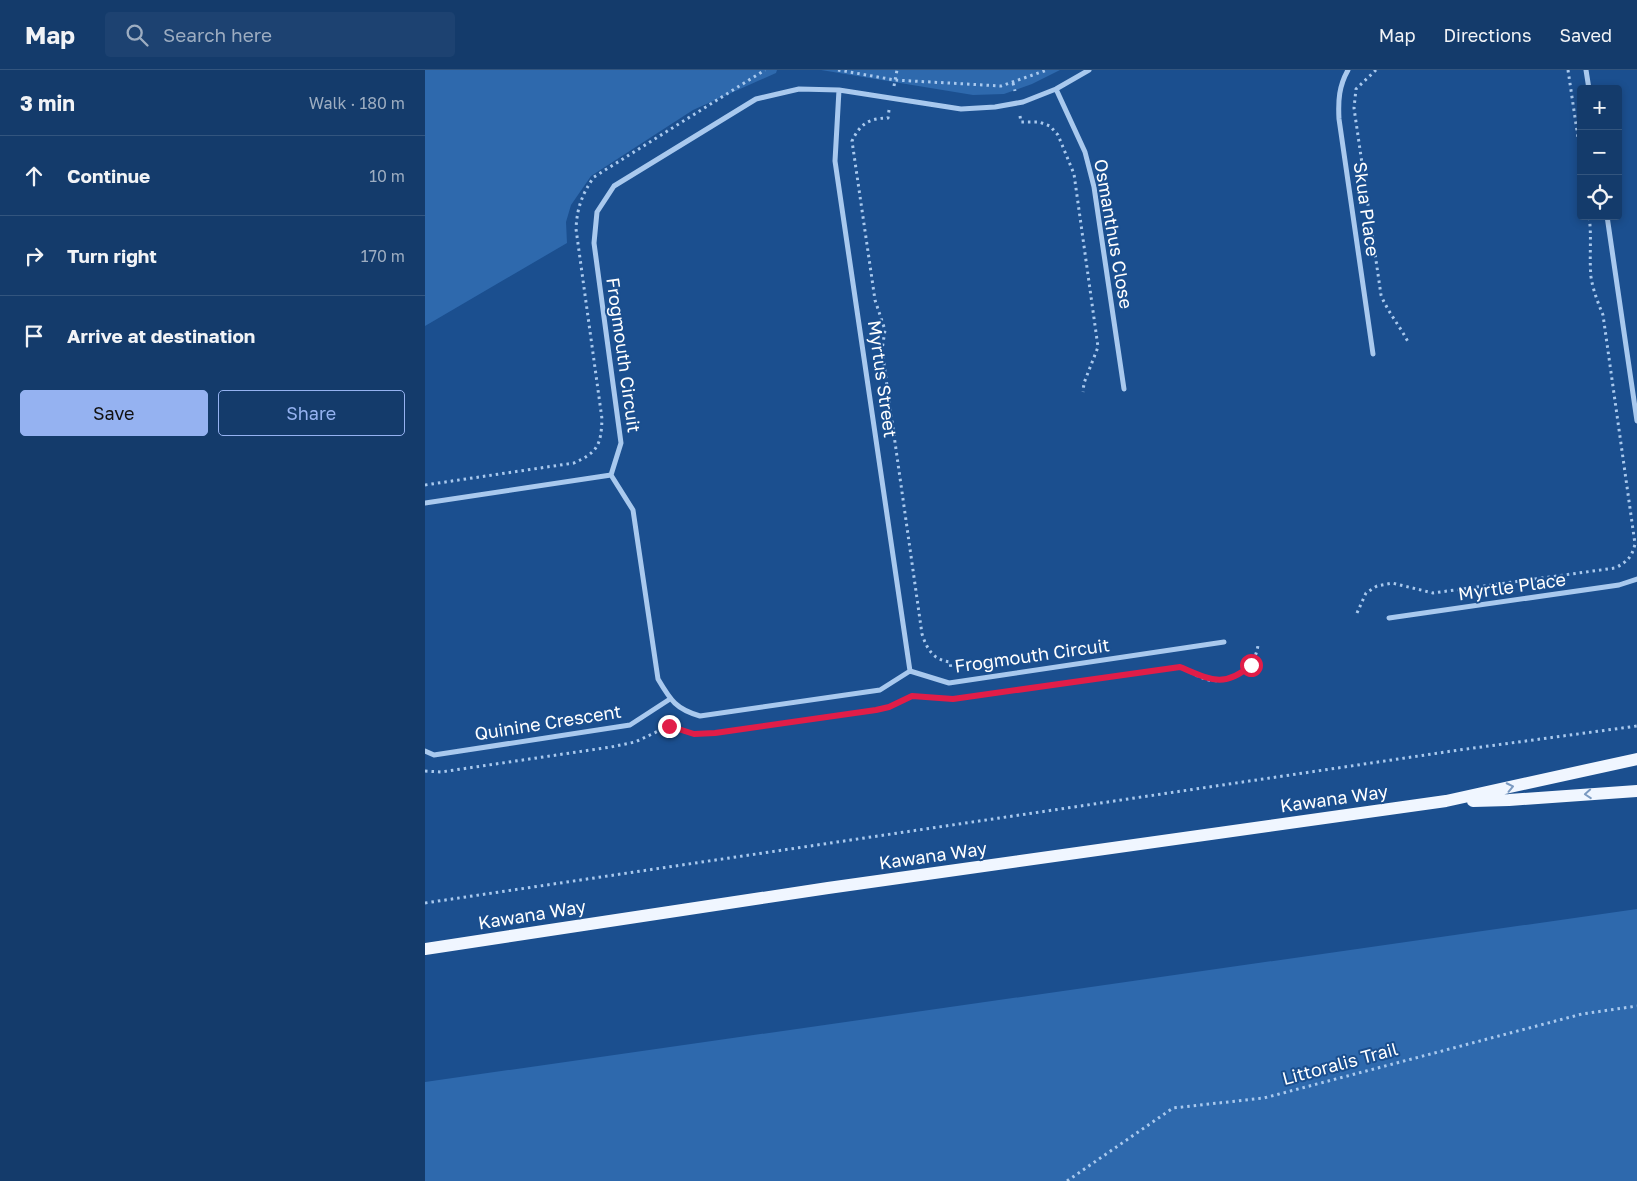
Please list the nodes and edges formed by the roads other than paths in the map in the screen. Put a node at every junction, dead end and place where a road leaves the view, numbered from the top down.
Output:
1 (1089, 70) edge
2 (1348, 70) edge
3 (1586, 70) edge
4 (1588, 85) edge
5 (839, 90) junction
6 (1055, 90) junction
7 (1608, 220) edge
8 (1373, 354) dead end
9 (1124, 389) dead end
10 (1637, 421) edge
11 (611, 475) junction
12 (425, 503) edge
13 (1637, 579) edge
14 (1389, 618) dead end
15 (1224, 642) dead end
16 (910, 671) junction
17 (670, 699) junction
18 (425, 751) edge
19 (1637, 759) edge
20 (1637, 790) edge
21 (1446, 801) junction
22 (425, 949) edge

1 - 6 street, Frogmouth Circuit
2 - 8 street, Skua Place
3 - 4 street
5 - 6 street, Frogmouth Circuit
5 - 11 street, Frogmouth Circuit
5 - 16 street, Myrtus Street
6 - 9 street, Osmanthus Close
7 - 10 street
11 - 12 street
11 - 17 street
13 - 14 street, Myrtle Place
15 - 16 street, Frogmouth Circuit
16 - 17 street
17 - 18 street, Quinine Crescent
21 -> 19 main road, Kawana Way
20 -> 21 main road, Kawana Way
21 - 22 main road, Kawana Way

